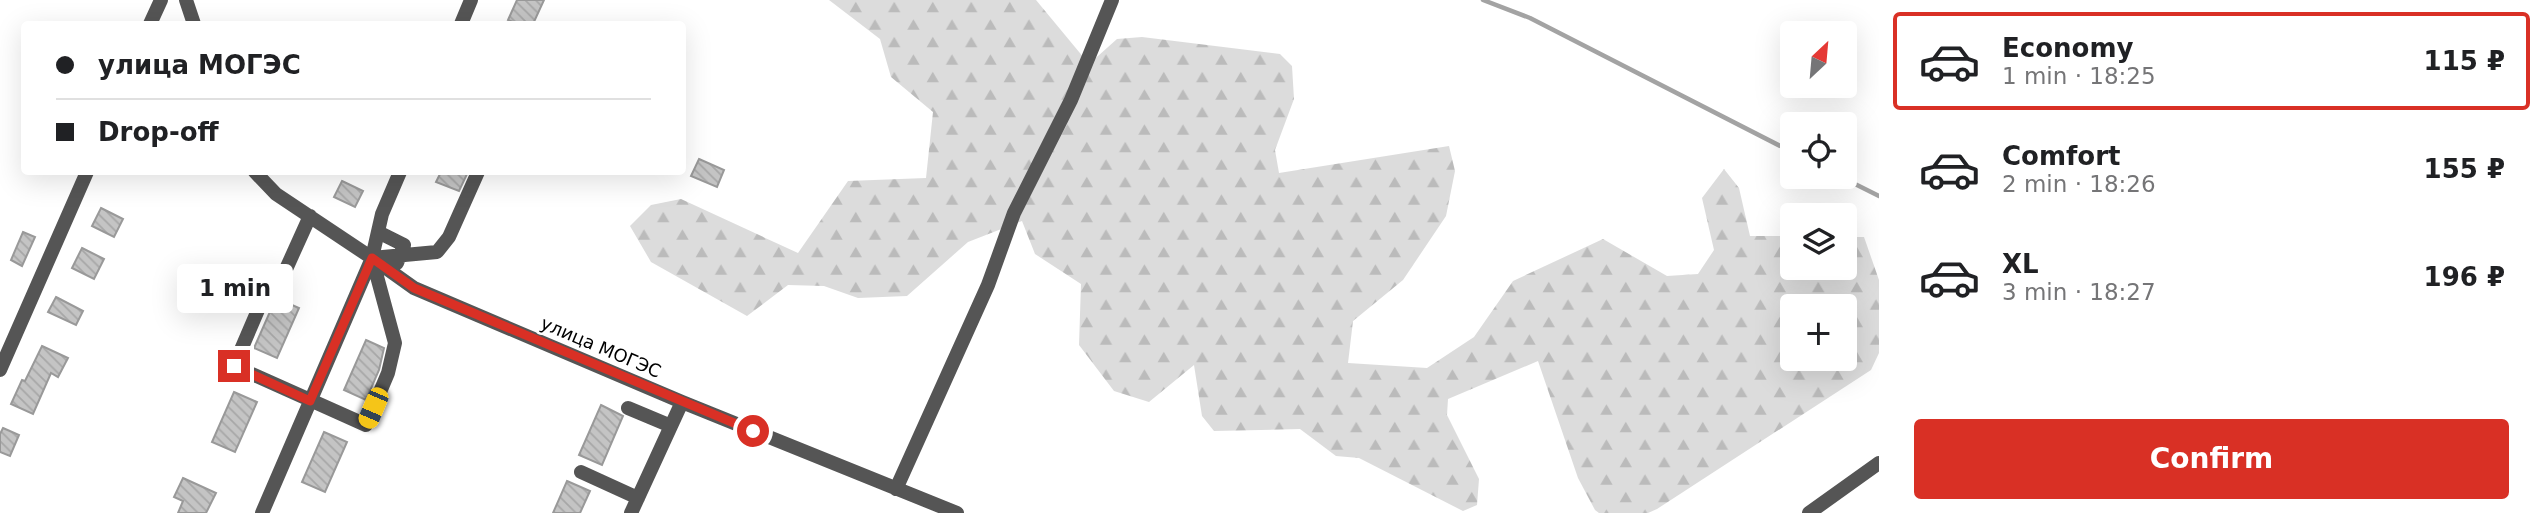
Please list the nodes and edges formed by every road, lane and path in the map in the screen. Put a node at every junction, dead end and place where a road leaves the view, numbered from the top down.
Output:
1 (160, 0) edge
2 (187, 0) edge
3 (471, 0) edge
4 (1112, 0) edge
5 (151, 21) edge
6 (193, 21) edge
7 (462, 21) edge
8 (86, 175) edge
9 (258, 175) edge
10 (399, 175) edge
11 (477, 175) edge
12 (310, 216) junction
13 (378, 232) junction
14 (400, 256) junction
15 (372, 258) junction
16 (394, 273) junction
17 (0, 370) edge
18 (310, 401) junction
19 (682, 402) junction
20 (628, 408) dead end
21 (671, 426) junction
22 (1879, 463) edge
23 (580, 472) dead end
24 (896, 489) junction
25 (638, 498) junction
26 (262, 513) edge
27 (631, 513) edge
28 (957, 513) edge
29 (1809, 513) edge

1 - 5 street
2 - 6 street
3 - 7 street
4 - 24 street
8 - 17 street
9 - 12 street, улица МОГЭС
10 - 13 street
11 - 14 street
12 - 15 street, улица МОГЭС
12 - 18 street
13 - 14 street
13 - 15 street
14 - 15 street
14 - 16 street
15 - 16 street, улица МОГЭС
15 - 18 street
15 - 18 street
16 - 19 street, улица МОГЭС
18 - 26 street
19 - 21 street
19 - 24 street, улица МОГЭС
20 - 21 street
21 - 25 street
22 - 29 street
23 - 25 street
24 - 28 street, улица МОГЭС
25 - 27 street

